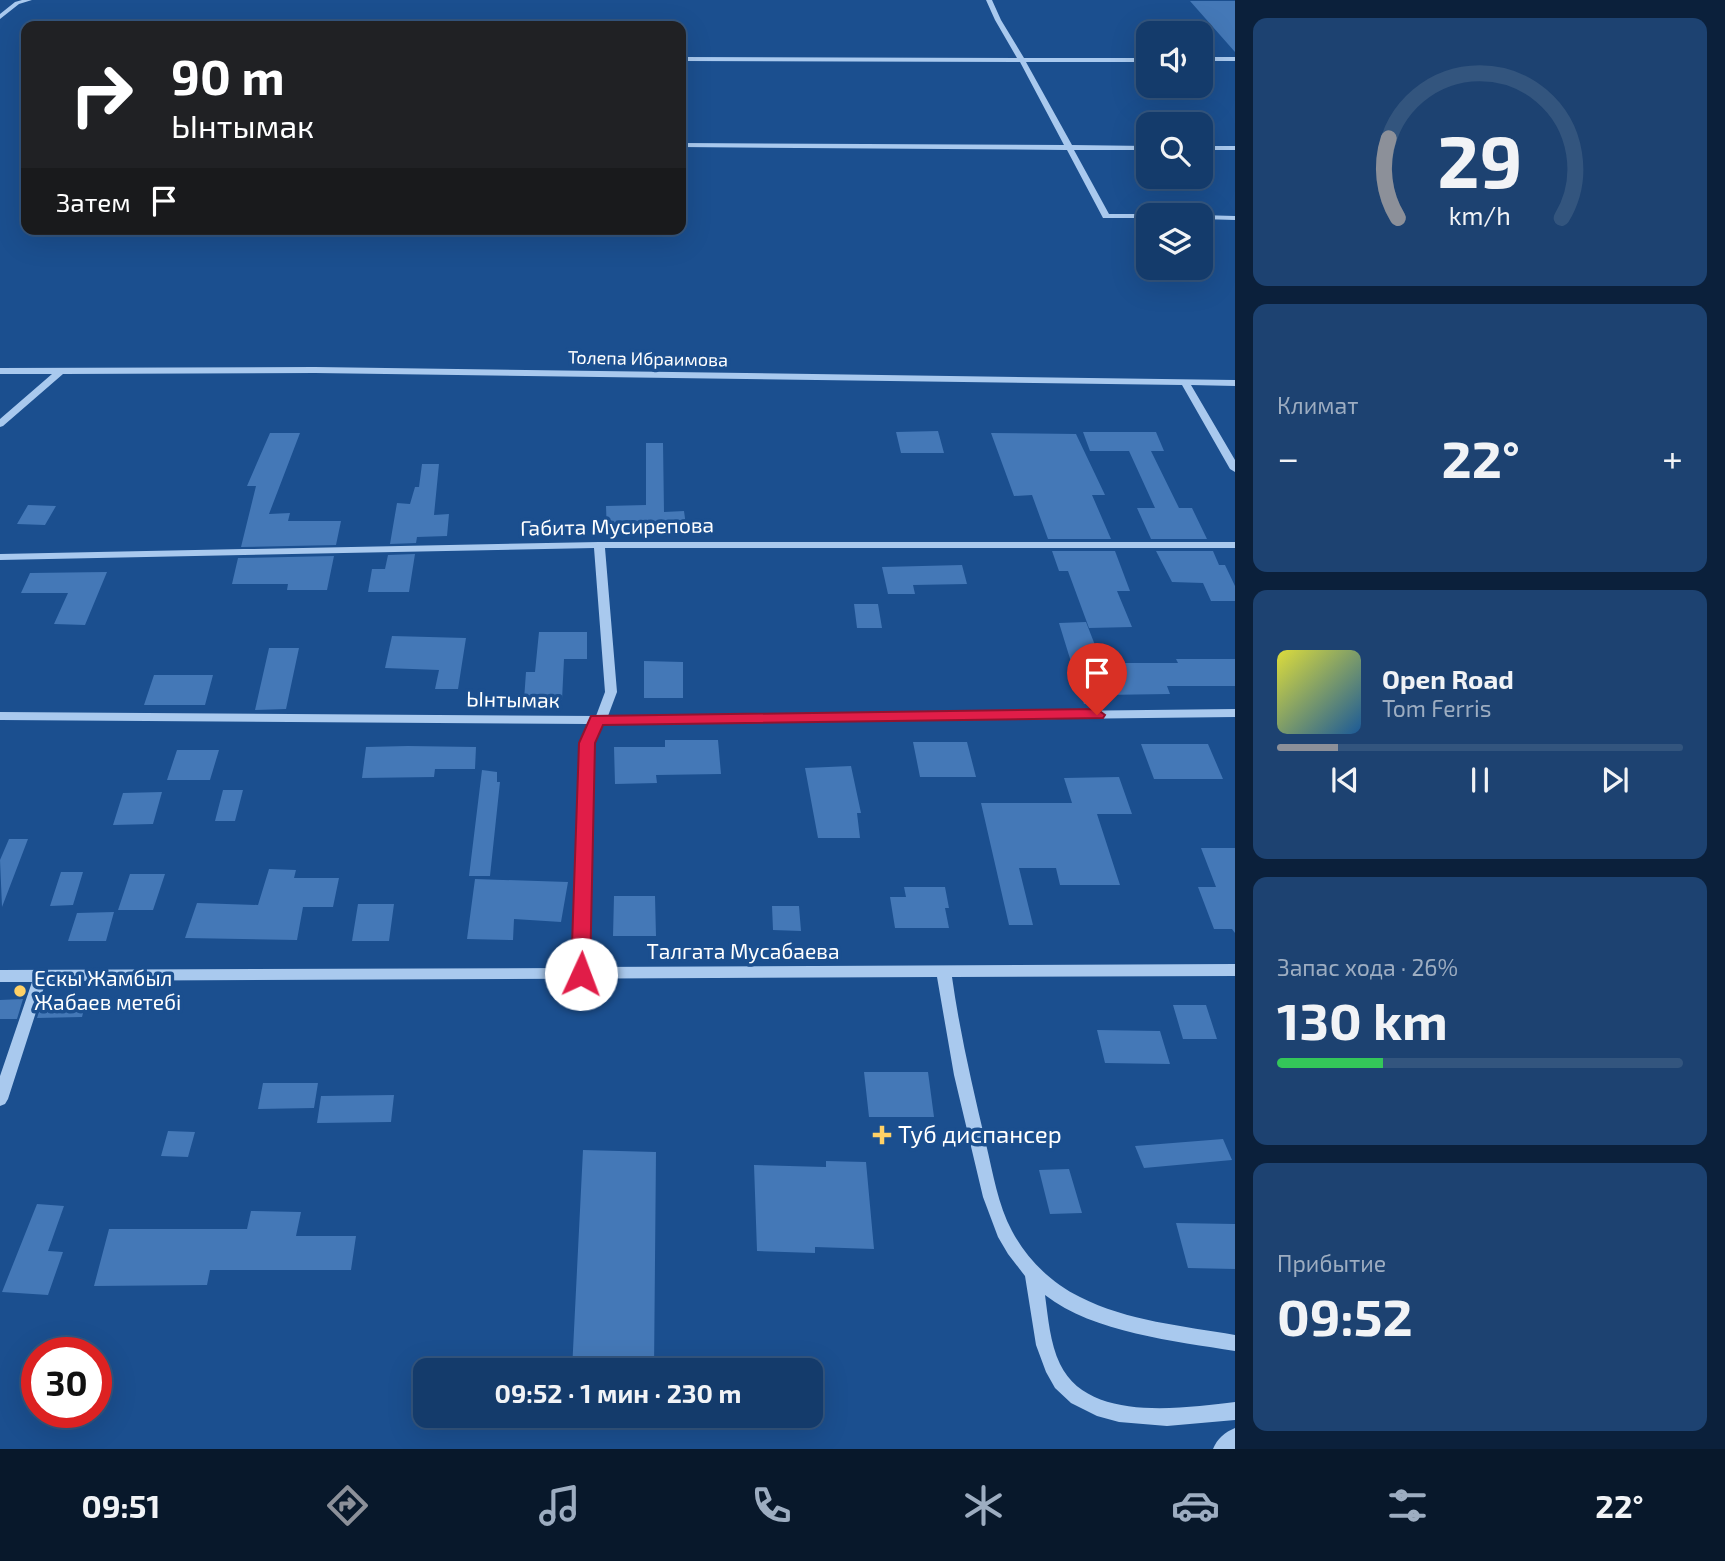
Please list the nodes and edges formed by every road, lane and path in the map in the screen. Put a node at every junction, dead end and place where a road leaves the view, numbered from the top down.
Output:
1 (29, 0) edge
2 (989, 0) edge
3 (0, 17) edge
4 (686, 59) edge
5 (1235, 59) edge
6 (1022, 60) junction
7 (1136, 60) edge
8 (1213, 60) edge
9 (686, 145) edge
10 (1070, 148) junction
11 (1136, 148) edge
12 (1213, 148) edge
13 (1235, 148) edge
14 (1136, 216) edge
15 (1213, 217) edge
16 (1235, 218) edge
17 (0, 371) edge
18 (36, 371) junction
19 (60, 371) junction
20 (1185, 382) junction
21 (1235, 383) edge
22 (42, 385) junction
23 (0, 424) edge
24 (1235, 469) edge
25 (599, 545) junction
26 (1235, 545) edge
27 (0, 556) edge
28 (1235, 713) edge
29 (0, 716) edge
30 (599, 720) junction
31 (1235, 970) edge
32 (944, 973) junction
33 (581, 974) junction
34 (41, 975) junction
35 (0, 976) edge
36 (0, 1099) edge
37 (1032, 1272) junction
38 (1235, 1343) edge
39 (1235, 1411) edge
40 (1235, 1437) edge
41 (1222, 1449) edge

1 - 3 street
2 - 6 street
4 - 6 street
5 - 8 street
6 - 7 street
6 - 10 street
9 - 10 street
10 - 11 street
10 - 14 street
12 - 13 street
15 - 16 street
17 - 18 street, Толепа Ибраимова
18 - 19 street, Толепа Ибраимова
18 - 22 street
19 - 20 street, Толепа Ибраимова
19 - 22 street
20 - 21 street, Толепа Ибраимова
20 - 24 street
22 - 23 street
25 - 26 street, Габита Мусирепова
25 - 27 street, Габита Мусирепова
25 - 30 street
28 - 30 street, Ынтымак
29 - 30 street, Ынтымак
30 - 33 street
31 - 32 street, Талгата Мусабаева
32 - 33 street, Талгата Мусабаева
32 - 37 street
33 - 34 street, Талгата Мусабаева
34 - 35 street, Талгата Мусабаева
34 - 36 street
37 - 38 street
37 - 39 street
40 - 41 street

